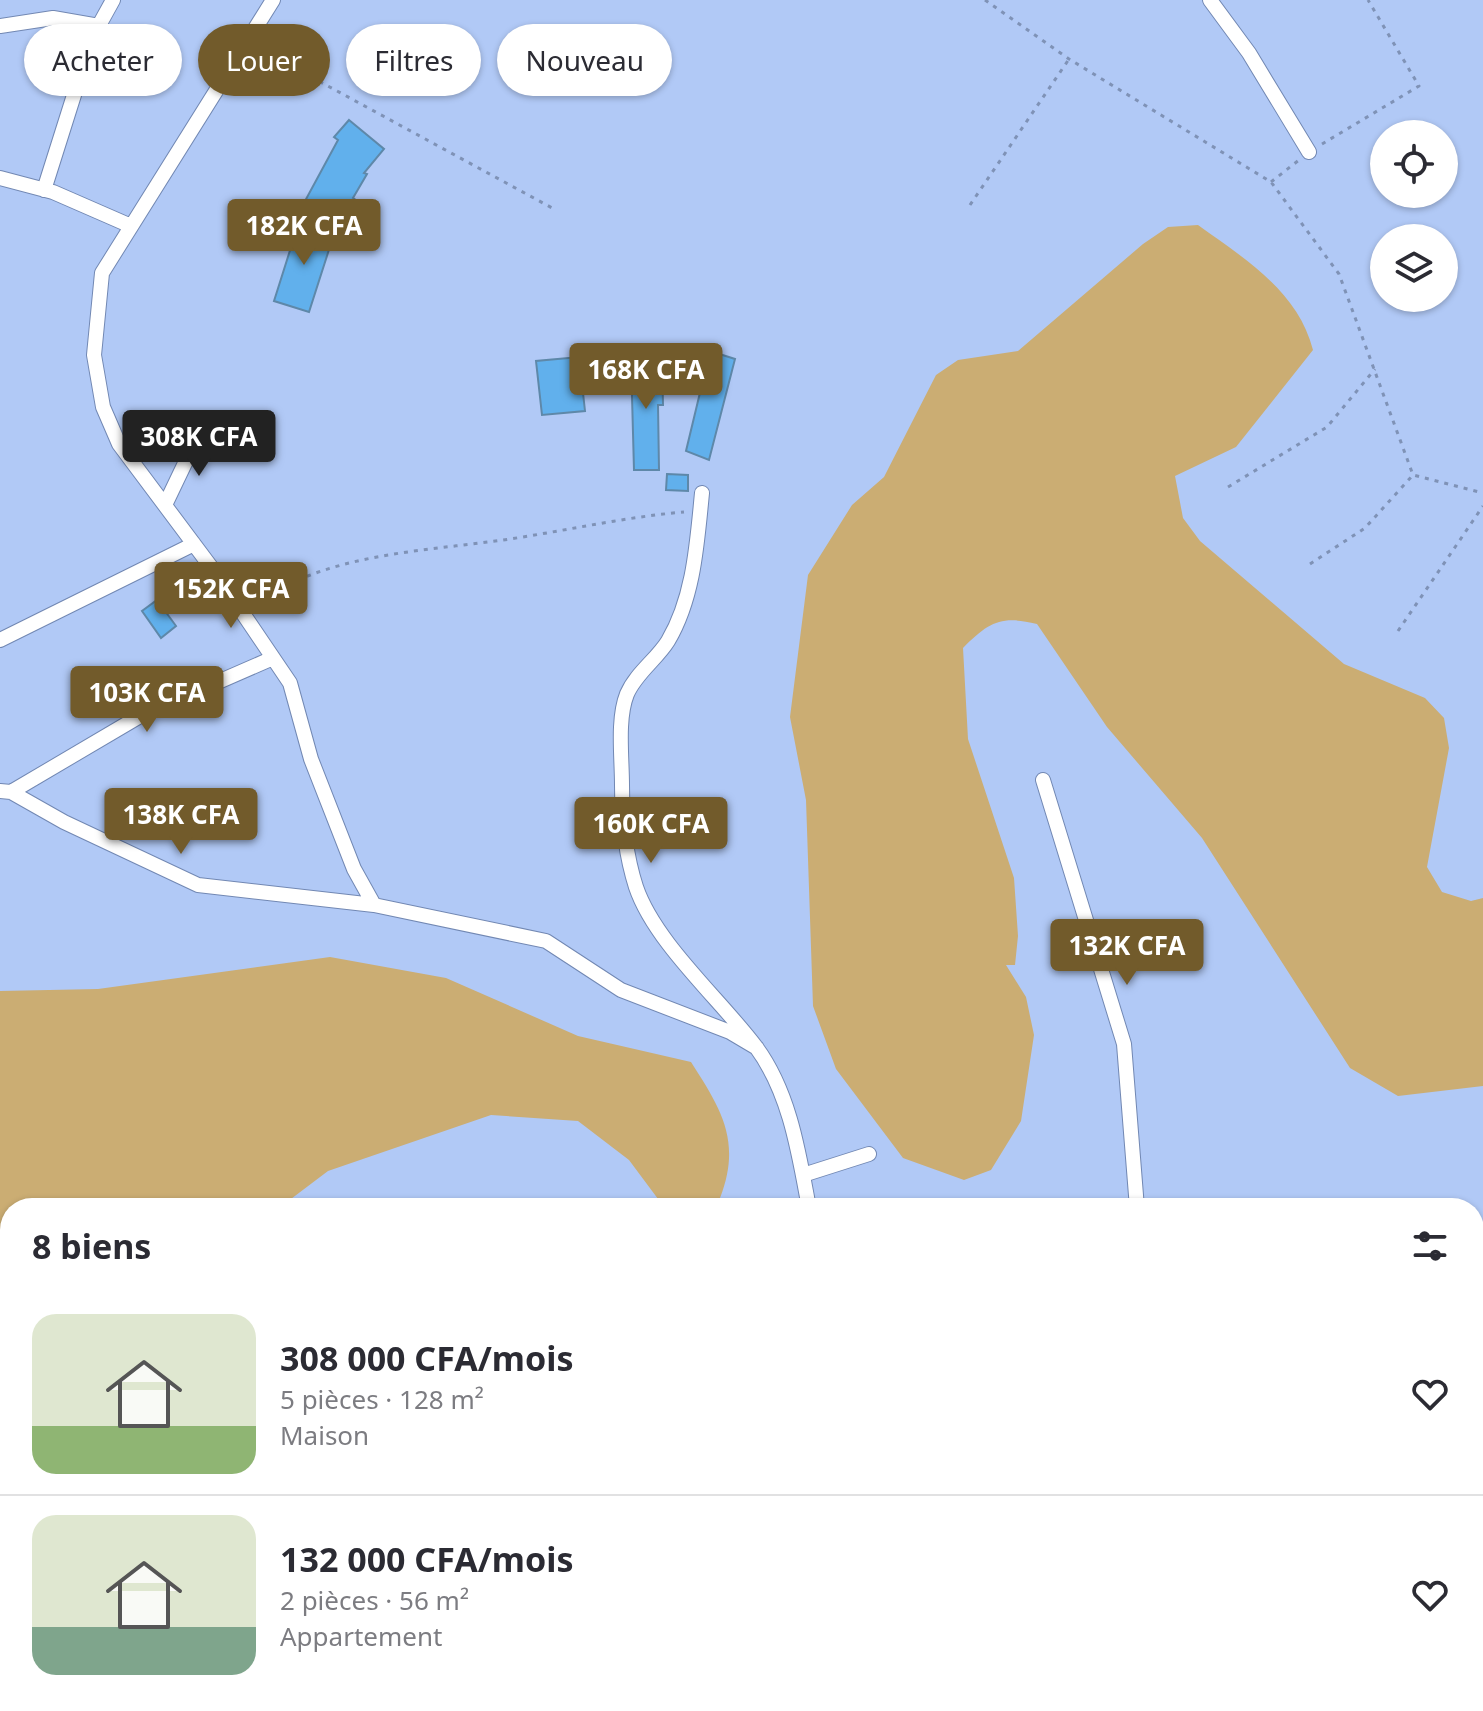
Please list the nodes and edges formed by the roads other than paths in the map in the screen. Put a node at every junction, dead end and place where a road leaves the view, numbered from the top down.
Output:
1 (113, 0) edge
2 (273, 0) edge
3 (1210, 0) edge
4 (88, 24) edge
5 (100, 24) edge
6 (0, 26) edge
7 (76, 96) edge
8 (1309, 152) road end
9 (0, 178) edge
10 (44, 190) junction
11 (131, 226) junction
12 (198, 436) dead end
13 (702, 493) dead end
14 (165, 505) junction
15 (194, 544) junction
16 (0, 640) edge
17 (273, 658) junction
18 (1043, 780) dead end
19 (6, 791) edge
20 (374, 905) junction
21 (757, 1048) junction
22 (869, 1154) dead end
23 (803, 1175) junction
24 (807, 1198) edge
25 (1136, 1198) edge

1 - 5 street
2 - 11 street
3 - 8 street
4 - 6 street
7 - 10 street
9 - 10 street
10 - 11 street
11 - 14 street
12 - 14 street
13 - 21 street
14 - 15 street
15 - 16 street
15 - 17 street
17 - 19 street
17 - 20 street
18 - 25 street
19 - 20 street
20 - 21 street
21 - 23 street
22 - 23 street
23 - 24 street

